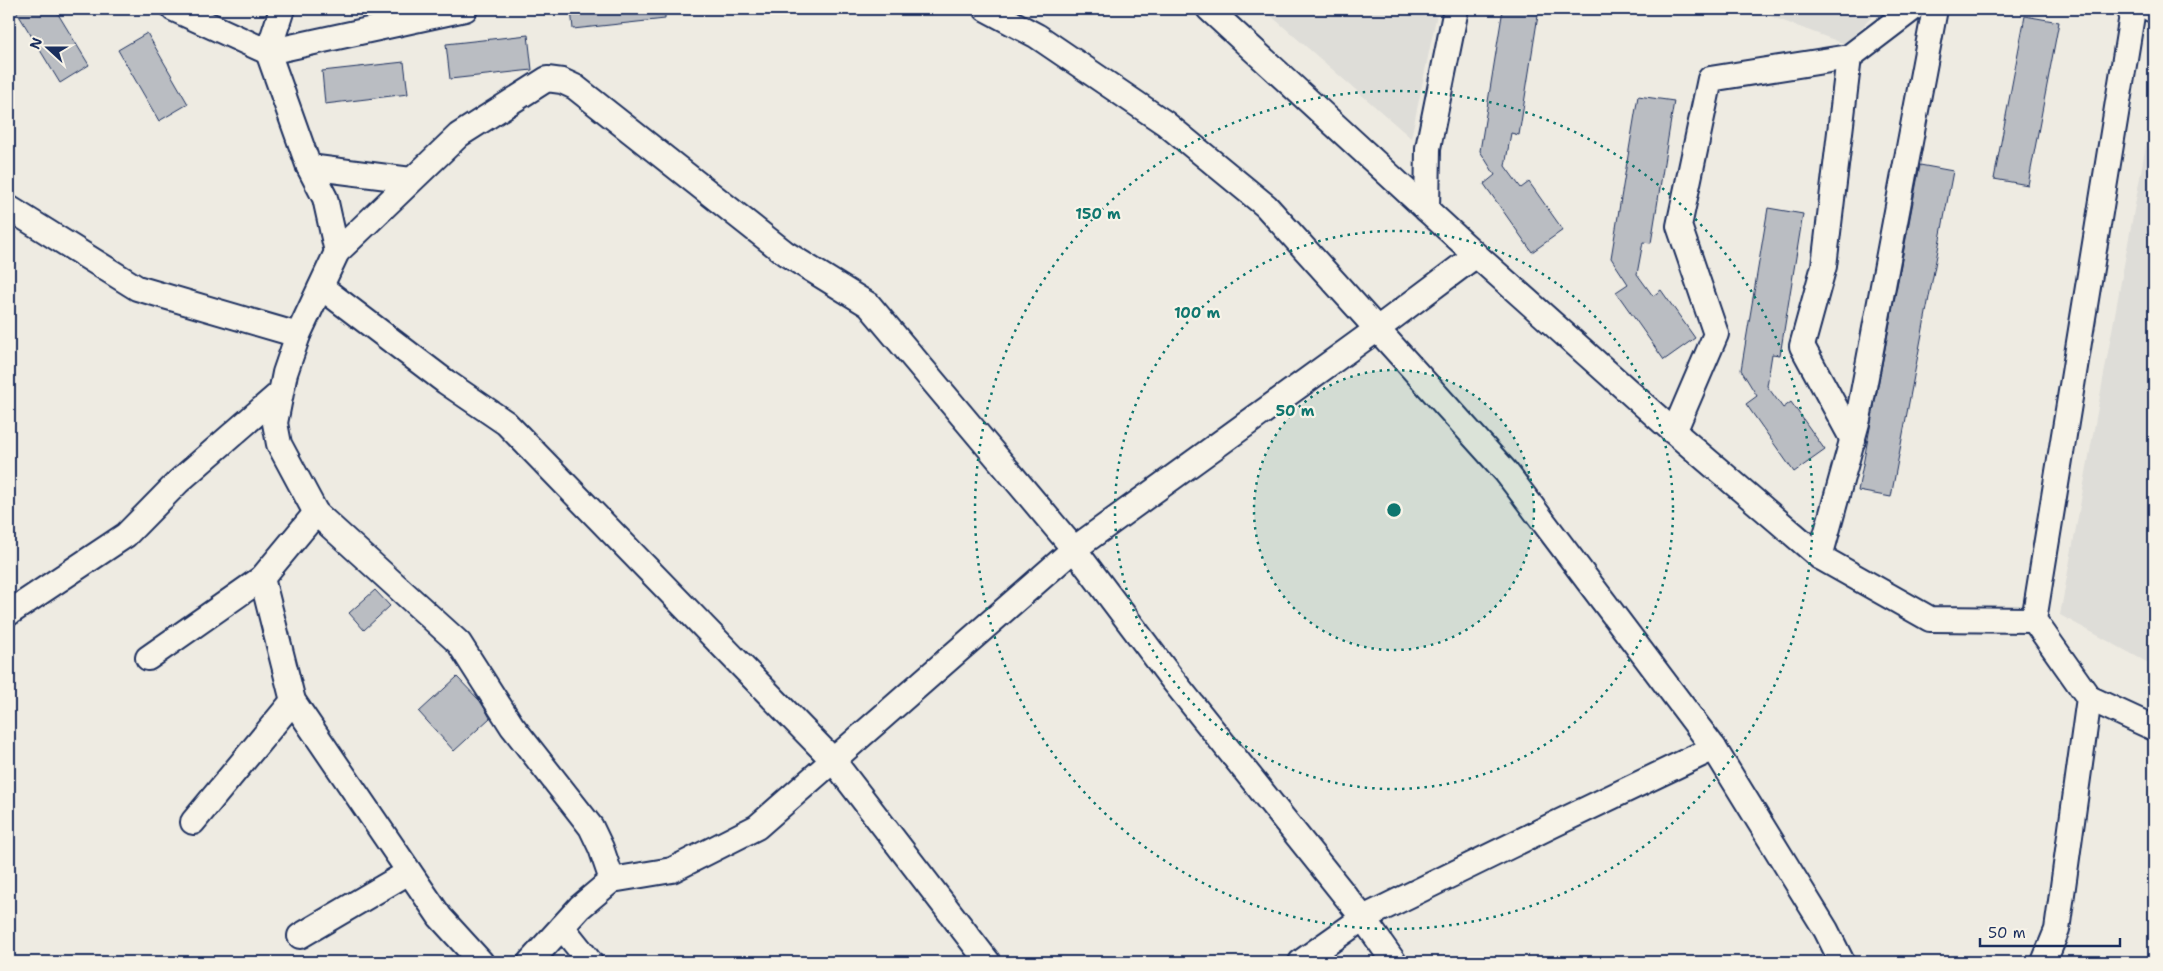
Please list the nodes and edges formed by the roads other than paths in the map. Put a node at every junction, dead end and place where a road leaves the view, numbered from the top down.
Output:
1 (174, 9) edge
2 (282, 9) edge
3 (465, 9) edge
4 (986, 9) edge
5 (1209, 9) edge
6 (1456, 9) edge
7 (1912, 9) edge
8 (1935, 9) edge
9 (2133, 9) edge
10 (268, 52) junction
11 (1849, 57) junction
12 (309, 167) junction
13 (411, 180) junction
14 (9, 208) edge
15 (1427, 210) junction
16 (337, 252) junction
17 (1476, 255) junction
18 (321, 287) junction
19 (1376, 330) junction
20 (298, 335) junction
21 (280, 393) junction
22 (1674, 432) junction
23 (1853, 440) junction
24 (316, 513) junction
25 (1074, 549) junction
26 (1820, 557) junction
27 (262, 578) junction
28 (9, 613) edge
29 (2034, 620) junction
30 (148, 658) dead end
31 (2089, 698) junction
32 (293, 701) junction
33 (2154, 728) edge
34 (1714, 748) junction
35 (832, 759) junction
36 (193, 822) dead end
37 (409, 872) junction
38 (612, 880) junction
39 (1363, 918) junction
40 (562, 927) junction
41 (300, 936) dead end
42 (481, 962) edge
43 (530, 962) edge
44 (590, 962) edge
45 (988, 962) edge
46 (1301, 962) edge
47 (1394, 962) edge
48 (1842, 962) edge
49 (2044, 962) edge

1 - 10 street
2 - 10 street
3 - 10 street
4 - 19 street
5 - 15 street
6 - 15 street
7 - 11 street
8 - 23 street
9 - 29 street
10 - 12 street
11 - 22 street
11 - 23 street
12 - 13 street
12 - 16 street
13 - 16 street
13 - 25 street
14 - 20 street
15 - 17 street
16 - 18 street
17 - 19 street
17 - 22 street
18 - 20 street
18 - 35 street
19 - 25 street
19 - 34 street
20 - 21 street
21 - 24 street
21 - 28 street
22 - 26 street
23 - 26 street
24 - 27 street
24 - 38 street
25 - 35 street
25 - 39 street
26 - 29 street
27 - 30 street
27 - 32 street
29 - 31 street
31 - 33 street
31 - 49 street
32 - 36 street
32 - 37 street
34 - 39 street
34 - 48 street
35 - 38 street
35 - 45 street
37 - 41 street
37 - 42 street
38 - 40 street
39 - 46 street
39 - 47 street
40 - 43 street
40 - 44 street

